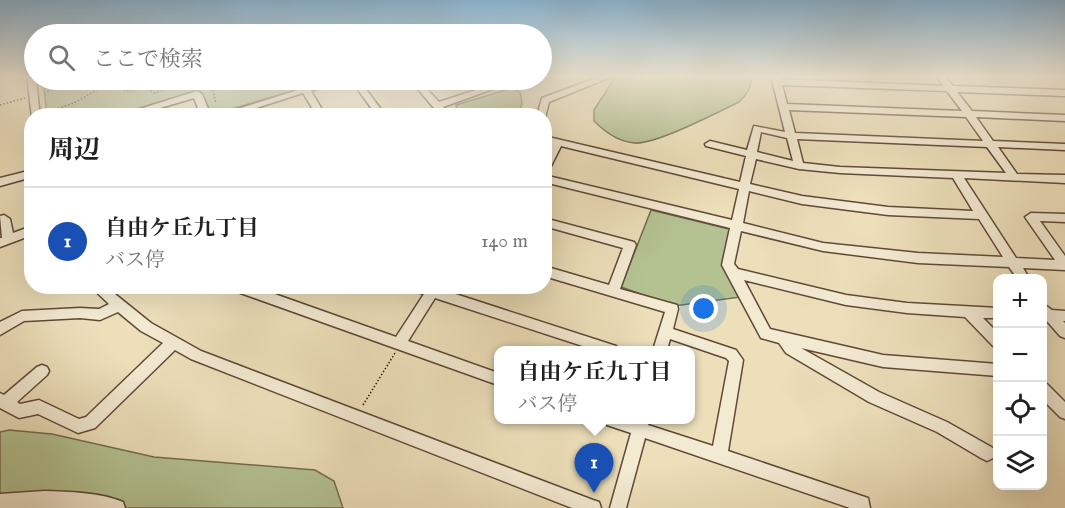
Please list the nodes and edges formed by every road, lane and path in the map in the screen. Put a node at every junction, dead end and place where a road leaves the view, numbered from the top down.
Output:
1 (19, 100) edge
2 (80, 100) edge
3 (177, 100) edge
4 (215, 100) edge
5 (271, 100) edge
6 (432, 100) edge
7 (456, 100) edge
8 (782, 100) edge
9 (959, 100) edge
10 (216, 103) dead end
11 (0, 105) edge
12 (437, 106) junction
13 (784, 107) junction
14 (58, 108) edge
15 (149, 108) edge
16 (244, 108) edge
17 (439, 108) edge
18 (970, 115) junction
19 (1065, 118) edge
20 (791, 136) junction
21 (552, 141) edge
22 (558, 143) junction
23 (710, 144) dead end
24 (991, 145) junction
25 (1065, 147) edge
26 (552, 155) edge
27 (752, 155) junction
28 (799, 166) junction
29 (24, 175) edge
30 (957, 175) junction
31 (1014, 177) junction
32 (1065, 179) edge
33 (552, 180) edge
34 (0, 182) edge
35 (745, 187) junction
36 (982, 215) junction
37 (1065, 218) edge
38 (4, 219) dead end
39 (552, 224) edge
40 (737, 227) junction
41 (24, 233) edge
42 (4, 242) edge
43 (1012, 262) junction
44 (1065, 265) edge
45 (552, 273) edge
46 (734, 273) junction
47 (1020, 274) edge
48 (614, 291) junction
49 (105, 294) edge
50 (258, 294) edge
51 (430, 294) edge
52 (447, 294) edge
53 (118, 306) junction
54 (968, 311) junction
55 (993, 313) edge
56 (1047, 313) edge
57 (1047, 316) edge
58 (1065, 316) edge
59 (0, 329) edge
60 (666, 332) junction
61 (1065, 332) edge
62 (993, 337) edge
63 (784, 340) junction
64 (173, 343) junction
65 (400, 345) junction
66 (597, 346) edge
67 (662, 346) edge
68 (993, 370) edge
69 (42, 371) dead end
70 (494, 378) edge
71 (1047, 394) edge
72 (2, 402) edge
73 (1065, 412) edge
74 (356, 417) junction
75 (640, 424) edge
76 (987, 453) dead end
77 (719, 456) junction
78 (0, 502) edge
79 (117, 508) edge
80 (593, 508) edge
81 (618, 508) edge
82 (861, 508) edge

1 - 11 path
2 - 14 path
3 - 15 street
4 - 10 path
5 - 16 street
6 - 12 street
7 - 12 street
8 - 13 street
9 - 18 street
12 - 17 street
13 - 18 street
13 - 20 street
18 - 19 street
18 - 24 street
20 - 24 street
20 - 27 street
20 - 28 street
21 - 22 street
22 - 26 street
22 - 35 street
23 - 27 street
24 - 25 street
24 - 31 street
27 - 28 street
27 - 35 street
28 - 30 street
29 - 34 street
30 - 31 street
30 - 36 street
31 - 32 street
33 - 40 street
35 - 36 street
35 - 40 street
36 - 43 street
37 - 44 street
38 - 42 street
39 - 48 street
40 - 43 street
40 - 46 street
41 - 42 street
43 - 44 street
43 - 47 street
45 - 48 street
46 - 54 street
46 - 63 street
48 - 60 street
49 - 53 street
50 - 65 street
51 - 65 street
52 - 66 street
53 - 59 street
53 - 64 street
54 - 55 street
54 - 62 street
56 - 58 street
57 - 61 street
60 - 67 street
60 - 77 street
63 - 68 street
63 - 76 street
64 - 72 street
64 - 74 street
65 - 70 street
65 - 74 path
69 - 72 street
71 - 73 street
74 - 80 street
75 - 77 street
75 - 81 street
77 - 82 street
78 - 79 street

